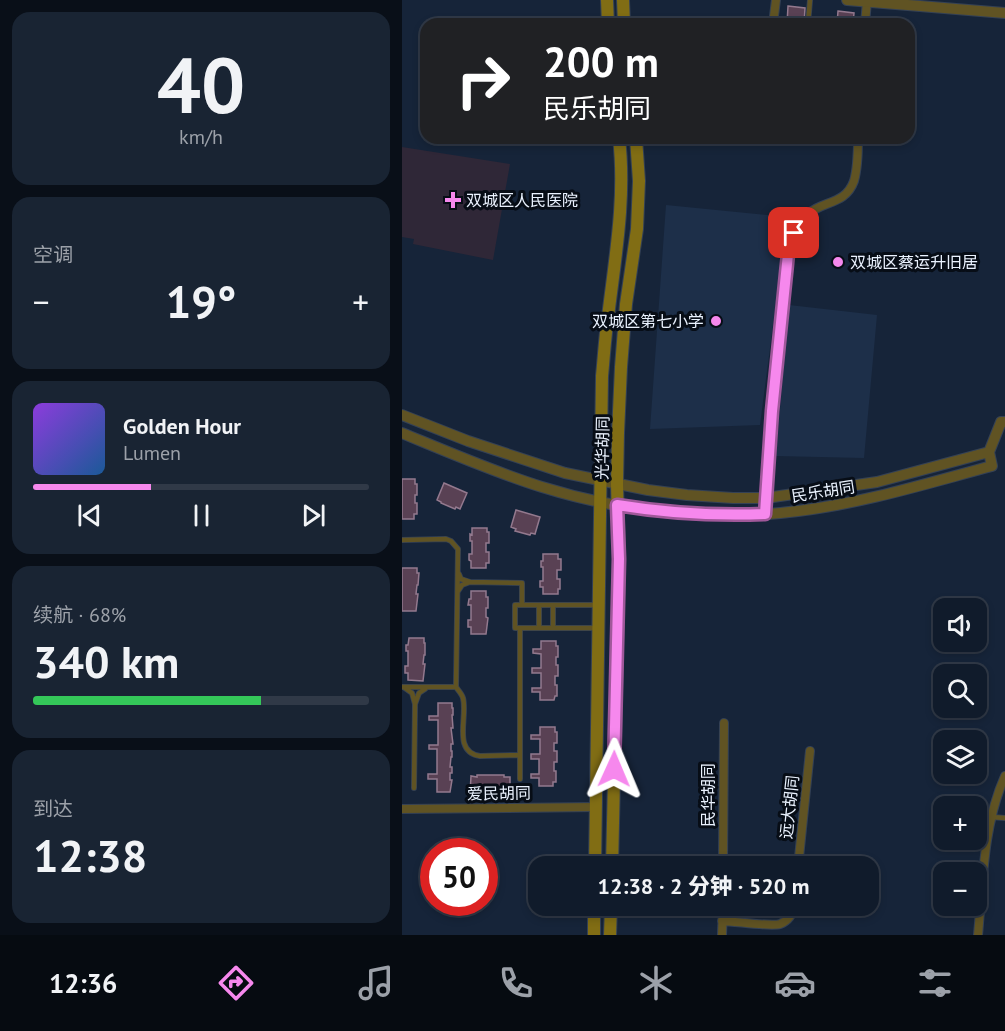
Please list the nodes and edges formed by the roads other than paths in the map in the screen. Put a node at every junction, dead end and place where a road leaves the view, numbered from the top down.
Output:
1 (607, 0) edge
2 (623, 0) edge
3 (776, 0) edge
4 (810, 0) edge
5 (847, 0) edge
6 (867, 1) edge
7 (1005, 13) edge
8 (608, 18) edge
9 (624, 18) edge
10 (774, 18) edge
11 (808, 18) edge
12 (866, 18) edge
13 (620, 144) edge
14 (636, 144) edge
15 (858, 144) edge
16 (402, 415) edge
17 (1005, 422) edge
18 (402, 433) edge
19 (988, 452) junction
20 (600, 481) junction
21 (617, 484) junction
22 (766, 498) junction
23 (599, 501) junction
24 (617, 505) junction
25 (765, 514) junction
26 (402, 540) edge
27 (458, 573) junction
28 (470, 582) junction
29 (457, 594) junction
30 (522, 605) junction
31 (539, 605) junction
32 (553, 605) junction
33 (598, 605) junction
34 (520, 628) junction
35 (539, 628) junction
36 (552, 628) junction
37 (597, 628) junction
38 (403, 687) edge
39 (431, 687) junction
40 (456, 687) junction
41 (415, 704) junction
42 (723, 723) dead end
43 (810, 751) dead end
44 (519, 755) junction
45 (1005, 776) edge
46 (520, 779) dead end
47 (414, 788) dead end
48 (596, 807) junction
49 (402, 809) edge
50 (991, 817) junction
51 (1005, 818) edge
52 (595, 856) edge
53 (612, 856) edge
54 (723, 856) edge
55 (799, 856) edge
56 (594, 916) edge
57 (611, 916) edge
58 (722, 916) edge
59 (790, 916) edge
60 (722, 921) junction
61 (594, 935) edge
62 (610, 935) edge
63 (722, 935) edge
64 (978, 935) edge

1 - 8 main road
2 - 9 main road
3 - 10 street
4 - 11 lane
5 - 6 street
6 - 7 street
6 - 12 street
13 - 20 main road, 光华胡同
14 - 21 main road, 光华胡同
15 - 22 street
16 - 20 street, 民乐胡同
17 - 19 street, 民乐胡同
18 - 23 street, 民乐胡同
19 - 22 street, 民乐胡同
19 - 25 street, 民乐胡同
20 - 21 street, 民乐胡同
20 - 23 main road, 光华胡同
21 - 22 street, 民乐胡同
21 - 24 main road, 光华胡同
22 - 25 street
23 - 24 street, 民乐胡同
23 - 33 main road, 光华胡同
24 - 25 street, 民乐胡同
24 - 53 main road, 光华胡同
26 - 27 lane
27 - 28 lane
27 - 29 lane
28 - 29 lane
28 - 30 lane
29 - 40 lane
30 - 31 lane
30 - 34 lane
31 - 32 lane
31 - 35 lane
32 - 33 lane
32 - 36 lane
33 - 37 main road, 光华胡同
34 - 35 lane
34 - 44 lane
35 - 36 lane
36 - 37 lane
37 - 48 main road, 光华胡同
38 - 39 lane
38 - 41 lane
39 - 40 lane
39 - 41 lane
40 - 44 lane
41 - 47 lane
42 - 54 street, 民华胡同
43 - 55 street, 远大胡同
44 - 46 lane
45 - 50 street
48 - 49 street, 爱民胡同
48 - 52 main road, 光华胡同
50 - 51 lane
50 - 64 street
56 - 61 main road
57 - 62 main road
58 - 60 street
59 - 60 street
60 - 63 street

